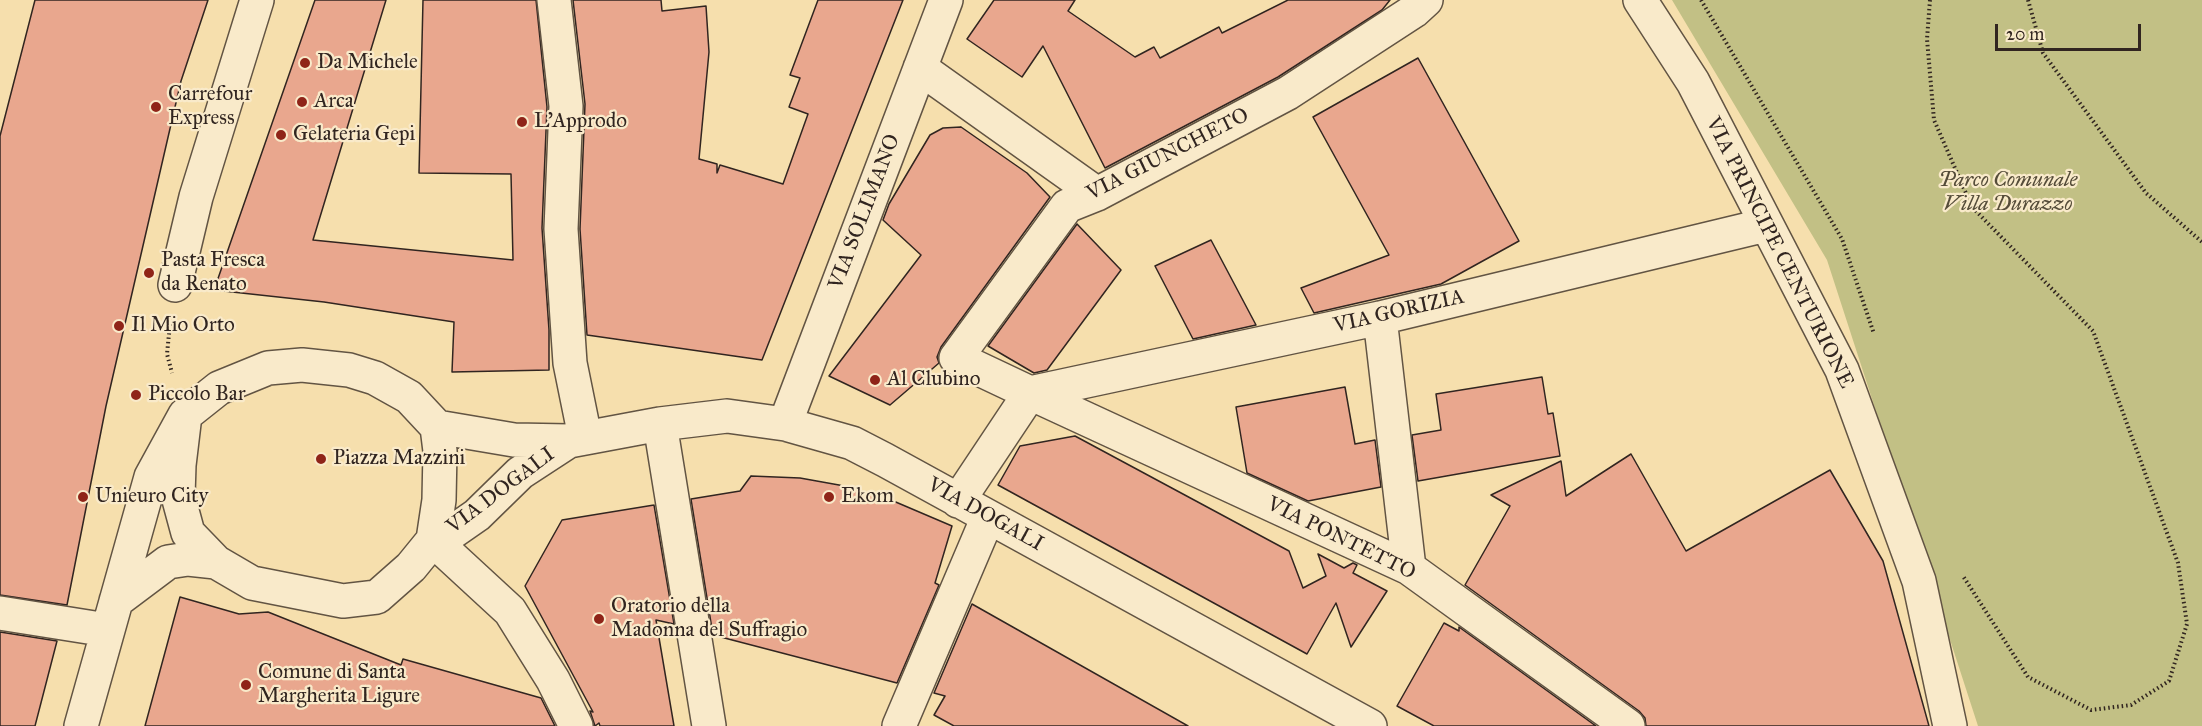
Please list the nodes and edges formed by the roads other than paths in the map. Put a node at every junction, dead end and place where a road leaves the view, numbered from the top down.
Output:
1 (256, 0) edge
2 (554, 0) edge
3 (946, 0) edge
4 (1426, 0) edge
5 (1640, 0) edge
6 (920, 68) junction
7 (1097, 194) junction
8 (1766, 225) junction
9 (176, 285) road end
10 (1380, 318) junction
11 (956, 358) joint
12 (1030, 393) junction
13 (185, 416) junction
14 (660, 424) junction
15 (785, 424) junction
16 (437, 427) junction
17 (577, 439) junction
18 (958, 501) junction
19 (988, 517) junction
20 (434, 540) junction
21 (216, 562) junction
22 (1409, 568) junction
23 (0, 613) edge
24 (112, 616) junction
25 (1359, 723) edge
26 (81, 726) edge
27 (576, 726) edge
28 (709, 726) edge
29 (899, 726) edge
30 (1628, 726) edge
31 (1950, 726) edge

1 - 9 street
2 - 17 street
3 - 6 street, VIA SOLIMANO
4 - 7 street, VIA GIUNCHETO
5 - 8 street, VIA PRINCIPE CENTURIONE
6 - 7 street
6 - 15 street, VIA SOLIMANO
7 - 11 street, VIA GIUNCHETO
8 - 10 street, VIA GORIZIA
8 - 31 street, VIA PRINCIPE CENTURIONE
10 - 12 street, VIA GORIZIA
10 - 22 street
11 - 12 street, VIA PONTETTO
12 - 18 street
12 - 22 street, VIA PONTETTO
13 - 16 street
13 - 21 street
13 - 24 street
14 - 15 street, VIA DOGALI
14 - 17 street, VIA DOGALI
14 - 28 street
15 - 18 street, VIA DOGALI
16 - 17 street, VIA DOGALI
16 - 20 street
17 - 20 street, VIA DOGALI
18 - 19 street, VIA DOGALI
19 - 25 street, VIA DOGALI
19 - 29 street
20 - 21 street
20 - 27 street
21 - 24 street
22 - 30 street, VIA PONTETTO
23 - 24 street
24 - 26 street

